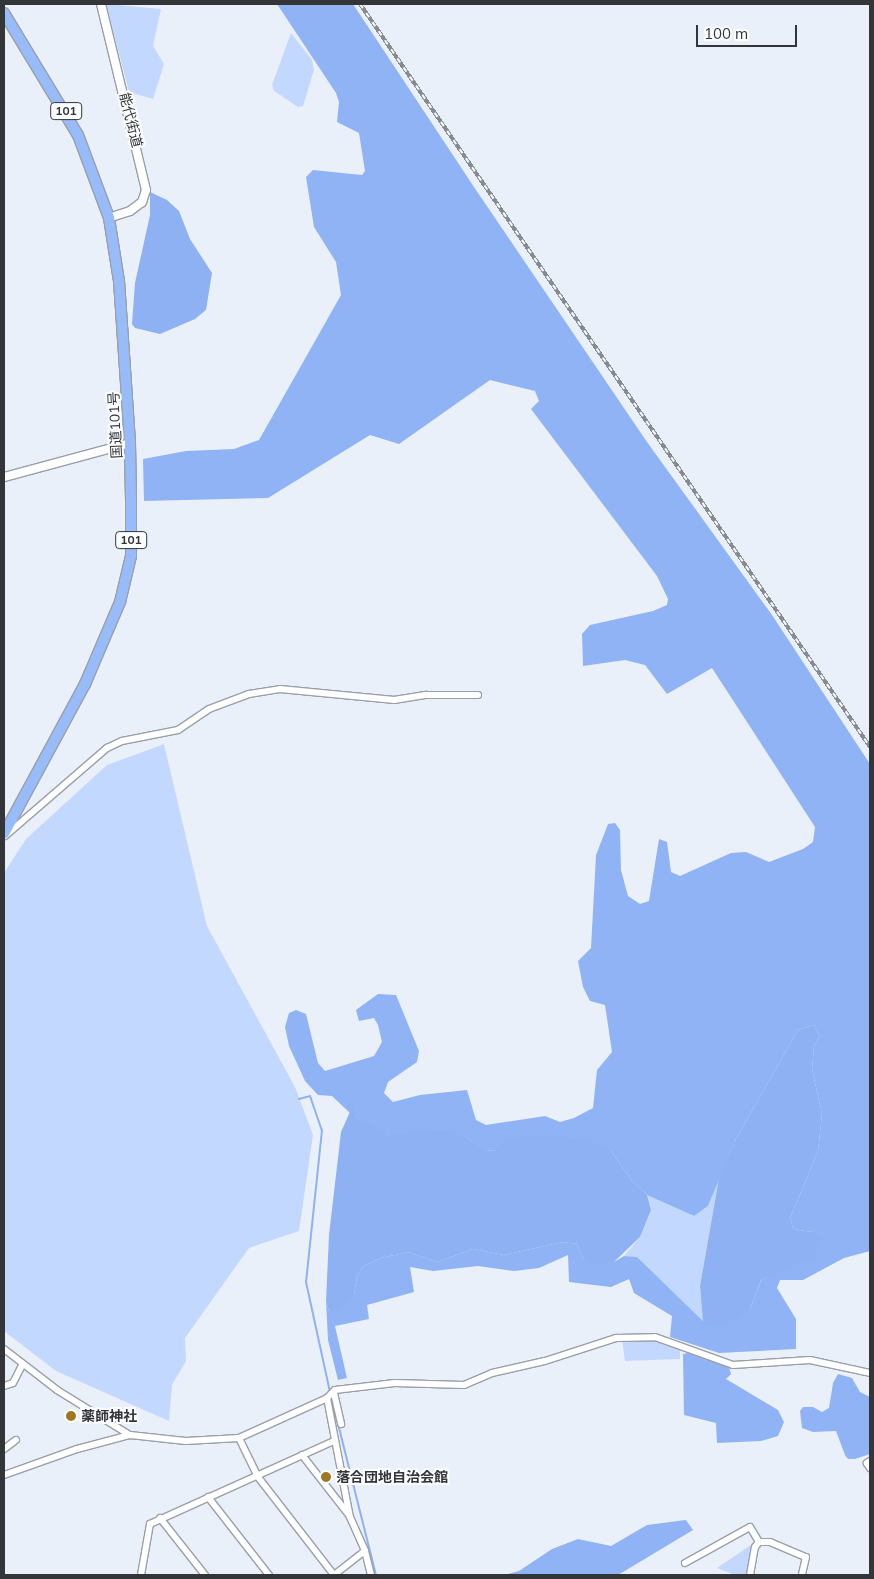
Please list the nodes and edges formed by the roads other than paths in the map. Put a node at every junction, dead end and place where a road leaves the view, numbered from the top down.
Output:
1 (101, 4) edge
2 (4, 13) edge
3 (109, 218) junction
4 (130, 443) junction
5 (4, 476) edge
6 (478, 695) dead end
7 (4, 835) edge
8 (4, 1349) edge
9 (22, 1365) junction
10 (870, 1373) edge
11 (4, 1386) edge
12 (334, 1392) junction
13 (327, 1398) junction
14 (341, 1424) dead end
15 (130, 1436) junction
16 (239, 1438) junction
17 (16, 1440) dead end
18 (334, 1442) junction
19 (4, 1449) edge
20 (302, 1455) junction
21 (870, 1462) edge
22 (870, 1468) edge
23 (4, 1475) edge
24 (258, 1476) junction
25 (208, 1497) junction
26 (350, 1517) junction
27 (160, 1518) junction
28 (758, 1542) junction
29 (365, 1551) junction
30 (685, 1563) dead end
31 (143, 1574) edge
32 (205, 1575) edge
33 (269, 1575) edge
34 (334, 1575) edge
35 (371, 1575) edge
36 (750, 1575) edge
37 (802, 1575) edge

1 - 3 street, 能代街道
2 - 3 highway, 国道101号 / 101
3 - 4 highway, 国道101号 / 101
4 - 5 street
4 - 7 highway, 国道101号 / 101
6 - 7 street
8 - 9 street
9 - 11 street
9 - 15 street
10 - 12 street
12 - 13 street
12 - 14 street
13 - 16 street
13 - 18 street
15 - 16 street
15 - 23 street
16 - 24 street
17 - 19 street
18 - 20 street
18 - 26 street
20 - 24 street
20 - 26 street
21 - 22 street
24 - 25 street
24 - 34 street
25 - 27 street
25 - 33 street
26 - 29 street
27 - 31 street
27 - 32 street
28 - 30 street
28 - 36 street
28 - 37 street
29 - 34 street
29 - 35 street

